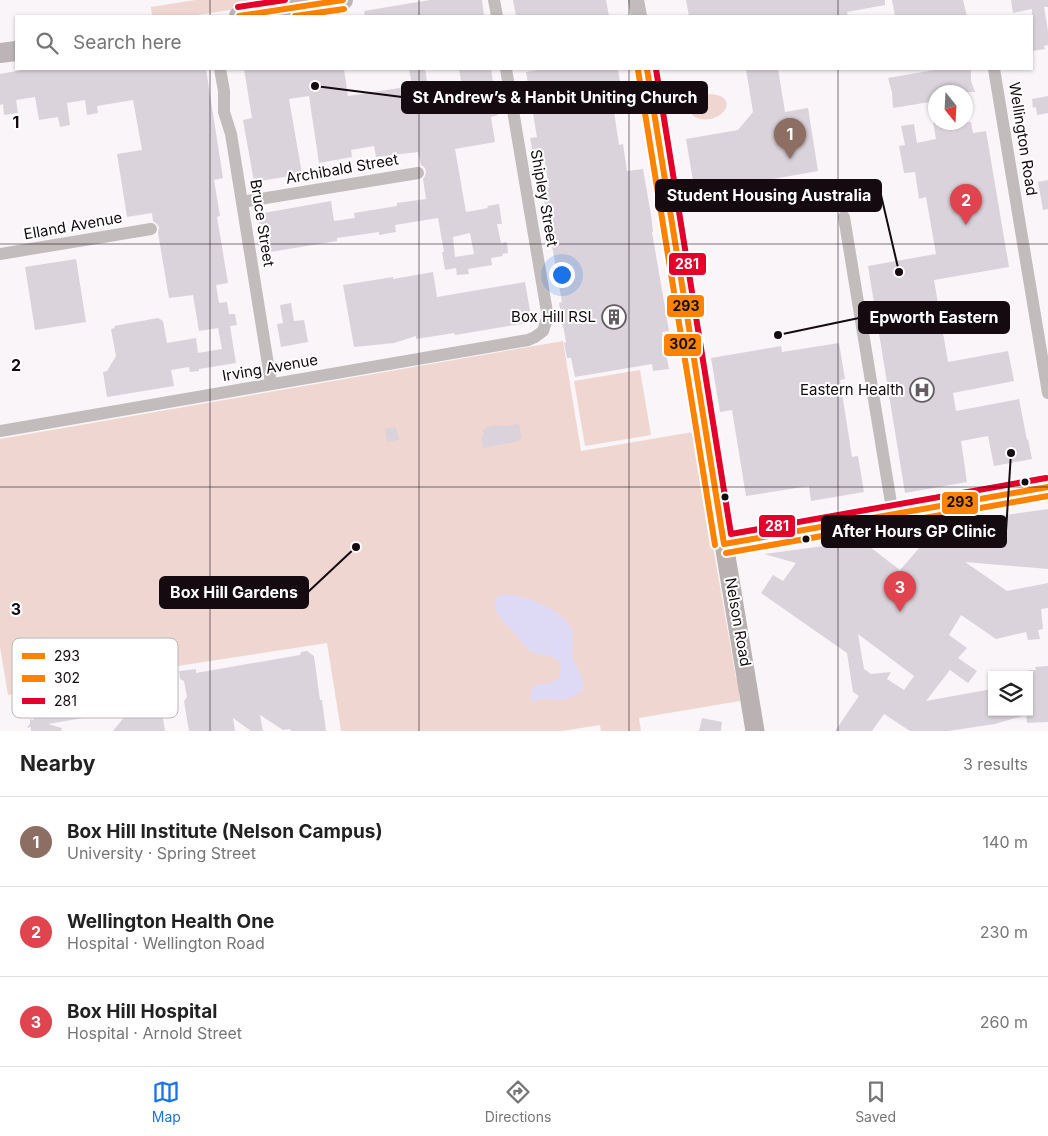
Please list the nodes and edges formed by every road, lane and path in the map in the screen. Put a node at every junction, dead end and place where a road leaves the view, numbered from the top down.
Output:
1 (343, 0) edge
2 (494, 0) edge
3 (636, 0) edge
4 (246, 15) edge
5 (497, 15) edge
6 (638, 15) edge
7 (15, 50) edge
8 (0, 53) edge
9 (220, 70) edge
10 (506, 70) edge
11 (647, 70) edge
12 (994, 70) edge
13 (418, 172) dead end
14 (242, 202) junction
15 (844, 217) dead end
16 (151, 229) dead end
17 (0, 254) edge
18 (542, 331) joint
19 (271, 383) junction
20 (1048, 393) edge
21 (0, 431) edge
22 (1048, 487) edge
23 (893, 514) junction
24 (724, 544) junction
25 (755, 731) edge

1 - 4 main road
2 - 5 street
3 - 6 street
7 - 8 main road
9 - 14 street, Bruce Street
10 - 18 street, Shipley Street
11 - 24 street, Nelson Road
12 - 20 street, Wellington Road
13 - 14 street, Archibald Street
14 - 19 street, Bruce Street
15 - 23 street
16 - 17 street, Elland Avenue
18 - 19 street, Irving Avenue
19 - 21 street, Irving Avenue
22 - 23 main road
23 - 24 main road
24 - 25 main road, Nelson Road

